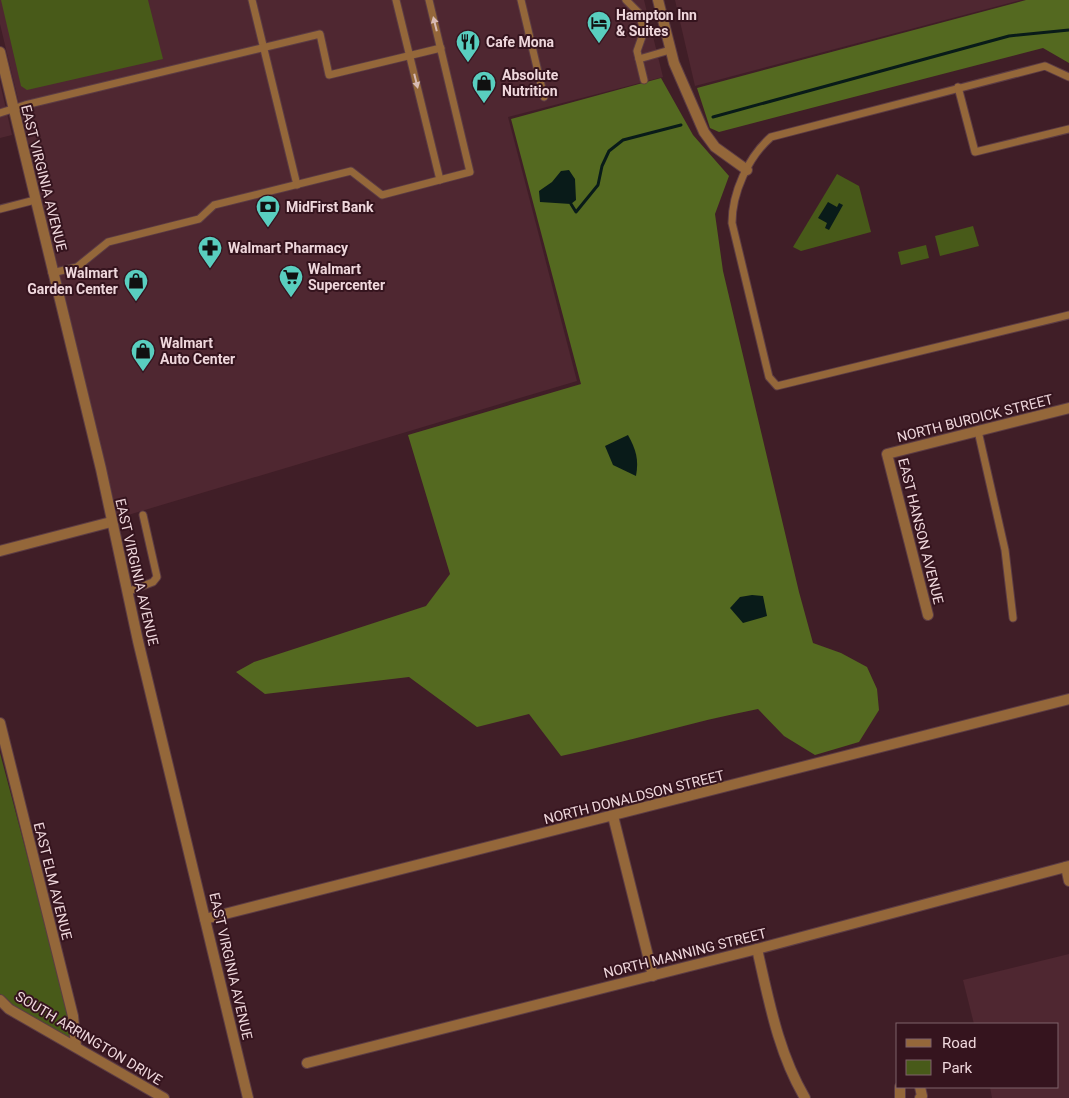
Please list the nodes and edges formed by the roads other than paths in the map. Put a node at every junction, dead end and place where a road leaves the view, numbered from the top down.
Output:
1 (252, 0) edge
2 (396, 0) edge
3 (429, 0) edge
4 (521, 0) edge
5 (626, 0) edge
6 (658, 0) edge
7 (263, 48) junction
8 (441, 48) junction
9 (670, 50) junction
10 (0, 52) edge
11 (409, 56) junction
12 (639, 59) junction
13 (1069, 78) edge
14 (644, 80) dead end
15 (958, 87) junction
16 (544, 97) dead end
17 (13, 109) junction
18 (0, 113) edge
19 (1069, 129) edge
20 (747, 170) junction
21 (440, 180) junction
22 (297, 185) junction
23 (35, 200) junction
24 (0, 209) edge
25 (52, 273) junction
26 (1069, 315) edge
27 (1069, 408) edge
28 (978, 431) junction
29 (887, 454) joint
30 (143, 515) dead end
31 (111, 522) junction
32 (0, 551) edge
33 (127, 592) junction
34 (928, 615) dead end
35 (1013, 618) dead end
36 (1069, 700) edge
37 (0, 723) edge
38 (613, 816) junction
39 (1067, 867) edge
40 (1069, 881) edge
41 (205, 919) junction
42 (757, 950) junction
43 (653, 976) junction
44 (0, 1000) edge
45 (5, 1010) edge
46 (76, 1046) junction
47 (307, 1063) dead end
48 (164, 1098) edge
49 (248, 1098) edge
50 (805, 1098) edge

1 - 7 lane
2 - 11 lane
8 -> 3 lane
4 - 16 lane
5 - 12 lane
6 - 9 street
7 - 11 lane
7 - 17 lane
7 - 22 lane
8 - 11 lane
8 - 21 lane
9 - 12 lane
9 - 20 street
10 - 17 street, EAST VIRGINIA AVENUE
11 -> 21 lane
12 - 14 lane
13 - 15 lane
15 - 19 lane
15 - 20 lane
17 - 18 lane
17 - 23 street, EAST VIRGINIA AVENUE
20 - 26 lane
21 - 22 lane
22 - 25 lane
23 - 24 lane
23 - 25 street, EAST VIRGINIA AVENUE
25 - 31 street, EAST VIRGINIA AVENUE
27 - 28 street, NORTH BURDICK STREET
28 - 29 street, NORTH BURDICK STREET
28 - 35 lane
29 - 34 street, EAST HANSON AVENUE
30 - 33 lane
31 - 32 street
31 - 33 street, EAST VIRGINIA AVENUE
33 - 41 street, EAST VIRGINIA AVENUE
36 - 38 street, NORTH DONALDSON STREET
37 - 46 street, EAST ELM AVENUE
38 - 41 street, NORTH DONALDSON STREET
38 - 43 street
39 - 40 street
39 - 42 street, NORTH MANNING STREET
41 - 49 street, EAST VIRGINIA AVENUE
42 - 43 street, NORTH MANNING STREET
42 - 50 street
43 - 47 street, NORTH MANNING STREET
44 - 45 street, SOUTH ARRINGTON DRIVE
45 - 46 street, SOUTH ARRINGTON DRIVE
46 - 48 street, SOUTH ARRINGTON DRIVE

